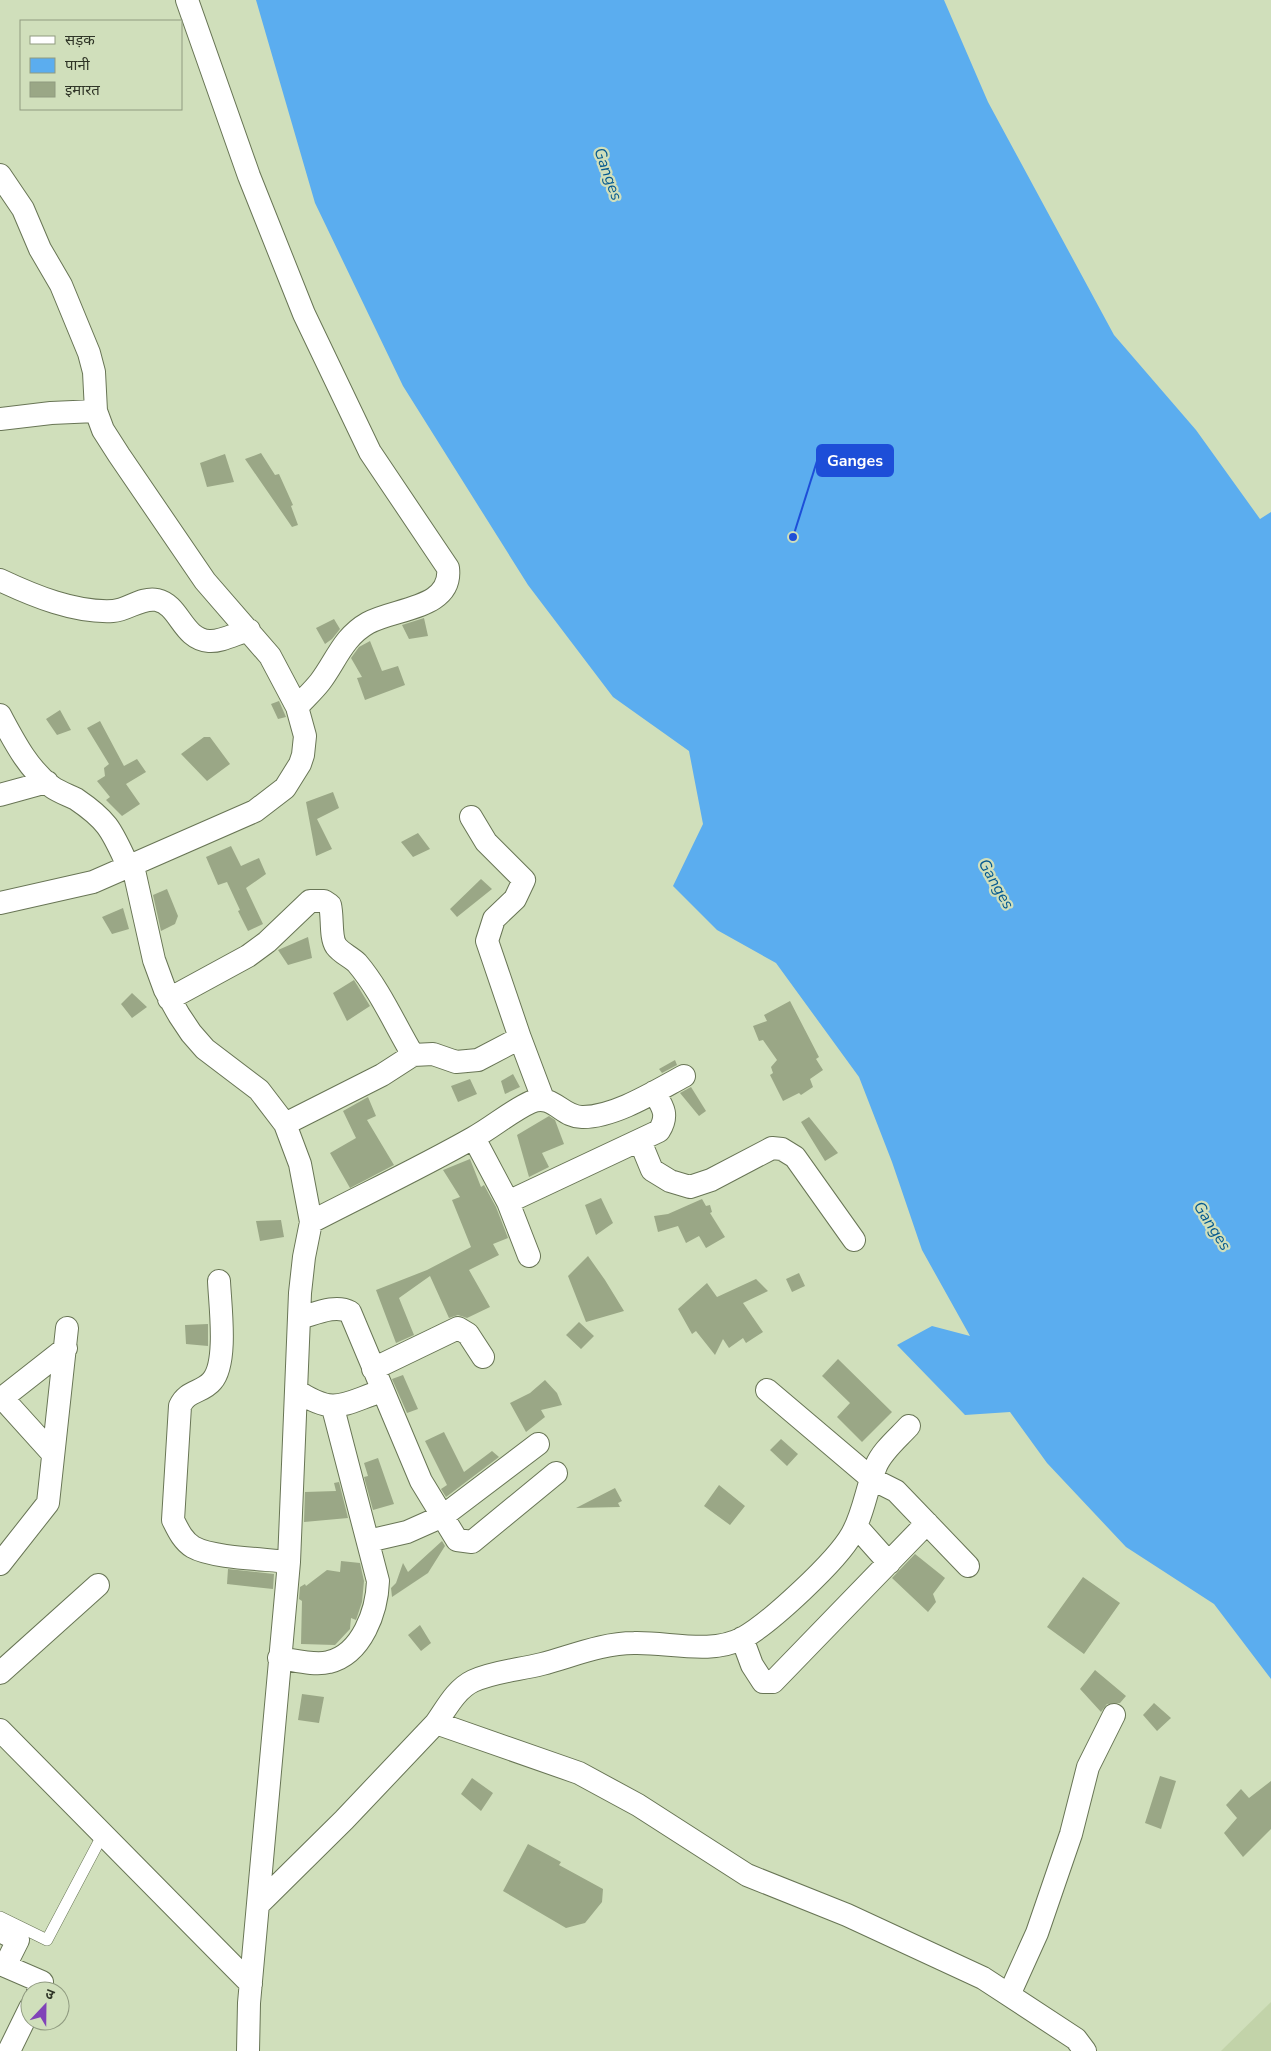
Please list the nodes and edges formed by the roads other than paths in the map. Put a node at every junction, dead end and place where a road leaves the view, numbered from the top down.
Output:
1 (187, 0) edge
2 (0, 175) edge
3 (96, 411) junction
4 (0, 420) edge
5 (0, 580) edge
6 (249, 630) junction
7 (297, 708) junction
8 (0, 715) edge
9 (47, 782) junction
10 (0, 795) edge
11 (471, 817) dead end
12 (131, 867) junction
13 (0, 903) edge
14 (170, 999) junction
15 (520, 1038) junction
16 (413, 1055) junction
17 (684, 1076) dead end
18 (654, 1092) junction
19 (543, 1099) junction
20 (285, 1124) junction
21 (474, 1138) junction
22 (640, 1141) junction
23 (508, 1202) junction
24 (311, 1222) junction
25 (854, 1240) dead end
26 (530, 1256) dead end
27 (219, 1281) dead end
28 (300, 1318) junction
29 (483, 1356) dead end
30 (373, 1370) junction
31 (767, 1390) dead end
32 (297, 1391) junction
33 (382, 1391) junction
34 (333, 1408) junction
35 (909, 1426) dead end
36 (538, 1444) dead end
37 (53, 1454) junction
38 (556, 1473) dead end
39 (872, 1479) junction
40 (443, 1516) junction
41 (927, 1523) junction
42 (856, 1526) junction
43 (368, 1541) junction
44 (289, 1562) junction
45 (889, 1563) junction
46 (0, 1564) edge
47 (968, 1566) dead end
48 (98, 1585) dead end
49 (742, 1638) junction
50 (279, 1658) junction
51 (0, 1673) edge
52 (1114, 1715) dead end
53 (436, 1723) junction
54 (0, 1730) edge
55 (103, 1834) junction
56 (260, 1903) junction
57 (0, 1917) edge
58 (0, 1931) edge
59 (40, 1981) edge
60 (251, 1984) junction
61 (1009, 1995) junction
62 (20, 2023) edge
63 (9, 2039) edge
64 (248, 2051) edge
65 (1085, 2051) edge

1 - 7 street
2 - 3 street
3 - 4 street
3 - 6 street
5 - 6 street
6 - 7 street
7 - 12 street
8 - 9 street
9 - 10 street
9 - 12 street
11 - 15 street
12 - 13 street
12 - 14 street
14 - 16 street
14 - 20 street
15 - 16 street
15 - 19 street
16 - 20 street
17 - 18 street
18 - 19 street
18 - 22 street
19 - 21 street
20 - 24 street
21 - 23 street
21 - 24 street
22 - 23 street
22 - 25 street
23 - 26 street
24 - 28 street
27 - 44 street
28 - 30 street
28 - 32 street
29 - 30 street
30 - 33 street
31 - 39 street
32 - 34 street
32 - 44 street
33 - 34 street
33 - 40 street
34 - 43 street
35 - 39 street
36 - 40 street
37 - 37 street
37 - 46 street
38 - 40 street
39 - 41 street
39 - 42 street
40 - 43 street
41 - 45 street
41 - 47 street
42 - 45 street
42 - 49 street
43 - 50 street
44 - 50 street
45 - 49 street
48 - 51 street
49 - 53 street
50 - 56 street
52 - 61 street
53 - 56 street
53 - 61 street
54 - 55 street
55 - 57 lane
55 - 60 street
56 - 60 street
58 - 59 street
60 - 64 street
61 - 65 street
62 - 63 street

